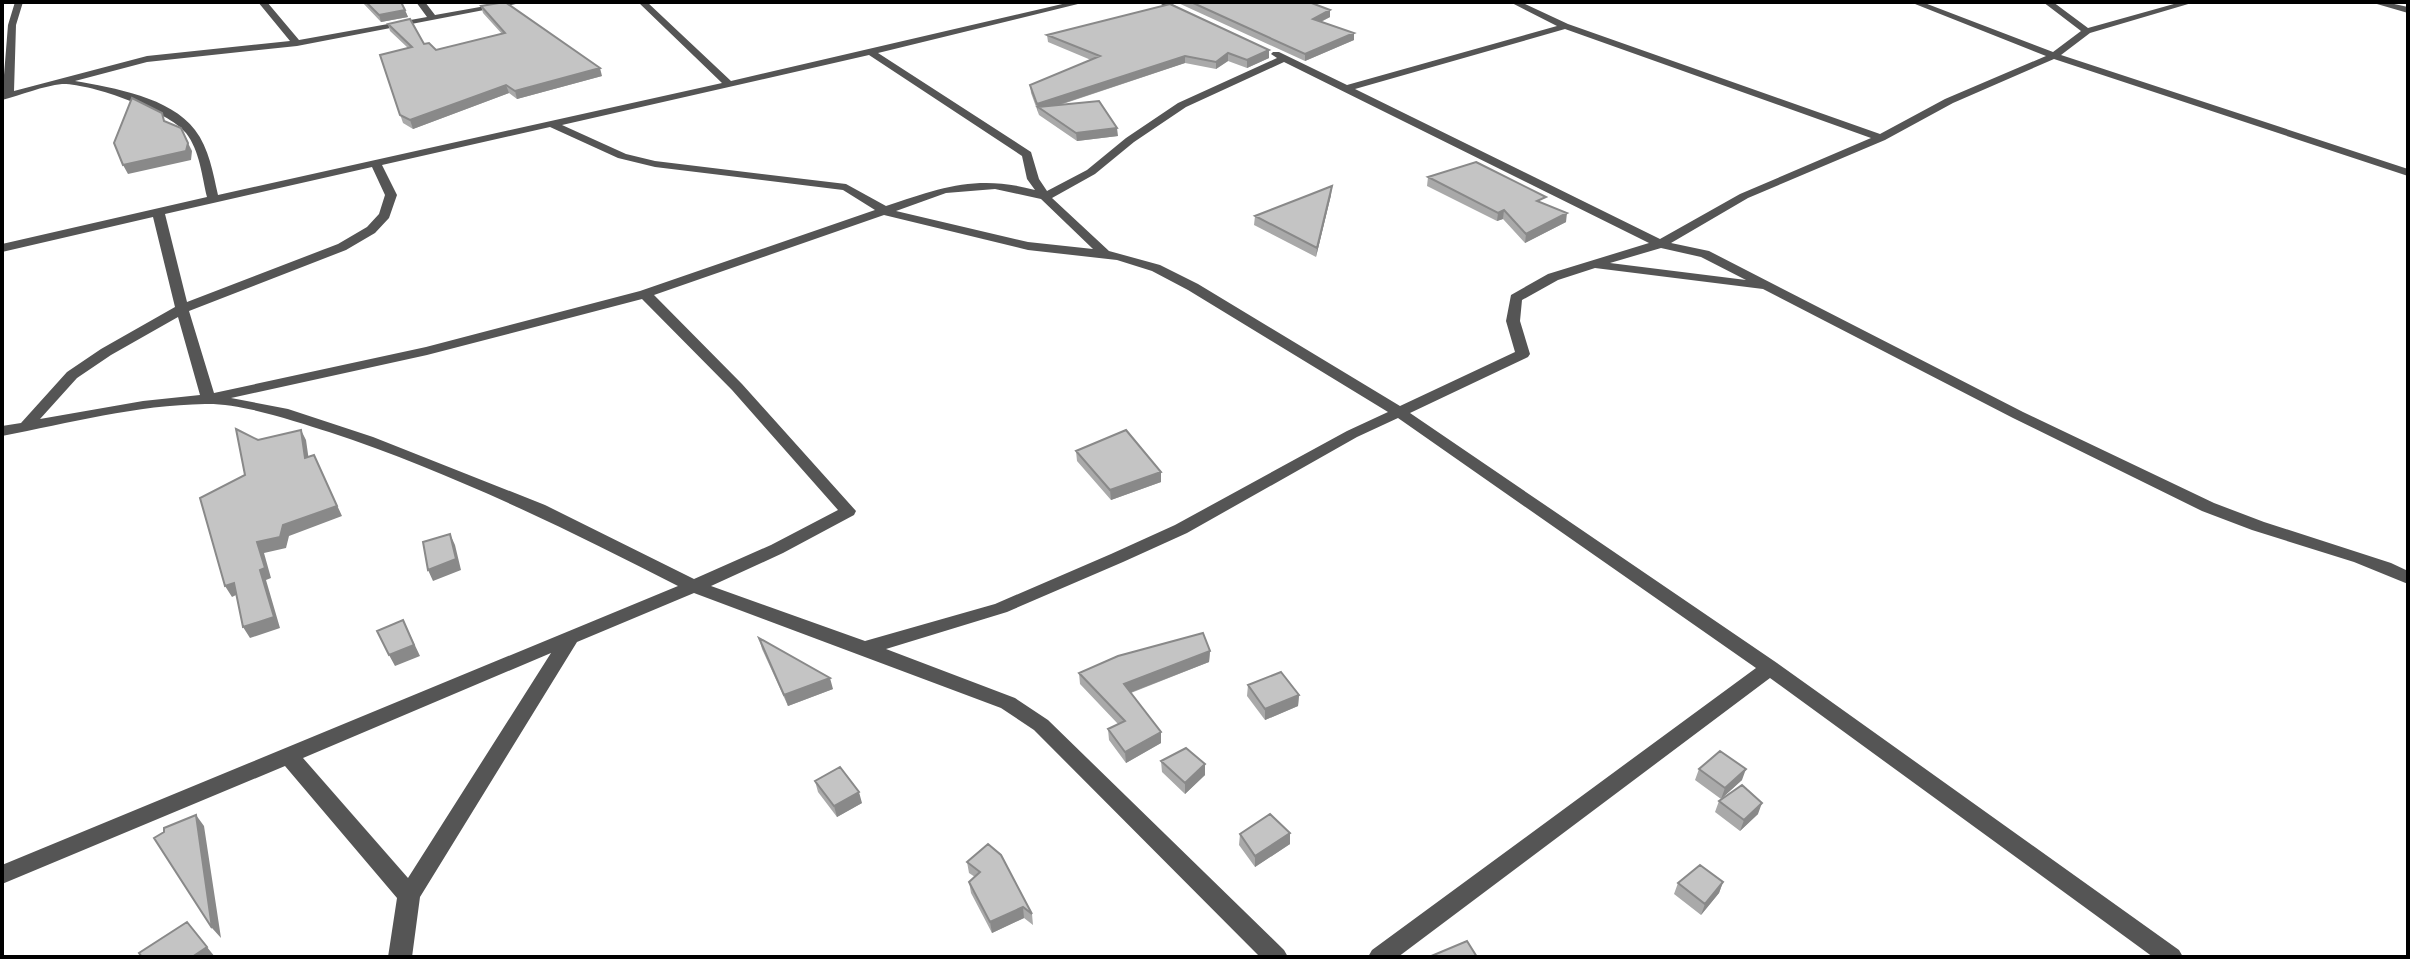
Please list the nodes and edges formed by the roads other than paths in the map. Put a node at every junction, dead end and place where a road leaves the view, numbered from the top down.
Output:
1 (19, 2) edge
2 (262, 2) edge
3 (420, 2) edge
4 (522, 2) edge
5 (642, 2) edge
6 (1082, 2) edge
7 (1161, 2) edge
8 (1514, 2) edge
9 (1914, 2) edge
10 (2047, 2) edge
11 (2191, 2) edge
12 (2374, 2) edge
13 (2408, 10) edge
14 (433, 18) junction
15 (1202, 21) edge
16 (1565, 26) junction
17 (2087, 31) junction
18 (297, 43) junction
19 (1257, 46) edge
20 (873, 54) junction
21 (2054, 56) junction
22 (1284, 58) junction
23 (61, 81) junction
24 (729, 84) junction
25 (1348, 88) junction
26 (6, 96) edge
27 (549, 123) junction
28 (1881, 138) junction
29 (376, 163) junction
30 (2408, 173) edge
31 (1045, 197) junction
32 (213, 198) junction
33 (158, 211) junction
34 (887, 212) junction
35 (1660, 244) junction
36 (2, 248) edge
37 (1104, 253) junction
38 (1595, 265) junction
39 (1771, 288) junction
40 (645, 294) junction
41 (182, 309) junction
42 (208, 399) junction
43 (1399, 412) junction
44 (27, 425) junction
45 (2, 431) edge
46 (2405, 576) edge
47 (694, 586) junction
48 (570, 638) junction
49 (869, 647) junction
50 (1770, 668) junction
51 (288, 755) junction
52 (2, 875) edge
53 (409, 895) junction
54 (400, 957) edge
55 (1276, 957) edge
56 (1380, 957) edge
57 (2171, 957) edge

1 - 26 street
2 - 18 street
3 - 14 street
4 - 14 street
5 - 24 street
6 - 20 street
7 - 15 street
8 - 16 street
9 - 21 street
10 - 17 street
11 - 17 street
12 - 13 street
14 - 18 street
16 - 25 street
16 - 28 street
17 - 21 street
18 - 23 street
19 - 22 street
20 - 24 street
20 - 31 street
21 - 28 street
21 - 30 street
22 - 25 street
22 - 31 street
23 - 26 street
23 - 32 street
24 - 27 street
25 - 35 street
27 - 29 street
27 - 34 street
28 - 35 street
29 - 32 street
29 - 41 street
31 - 34 street
31 - 37 street
32 - 33 street
33 - 36 street
33 - 41 street
34 - 37 street
34 - 40 street
35 - 38 street
35 - 39 street
37 - 43 street
38 - 39 street
38 - 43 street
39 - 46 street
40 - 42 street
40 - 47 street
41 - 42 street
41 - 44 street
42 - 44 street
42 - 47 street
43 - 49 street
43 - 50 street
44 - 45 street
47 - 48 street
47 - 49 street
48 - 51 street
48 - 53 street
49 - 55 street
50 - 56 street
50 - 57 street
51 - 52 street
51 - 53 street
53 - 54 street

